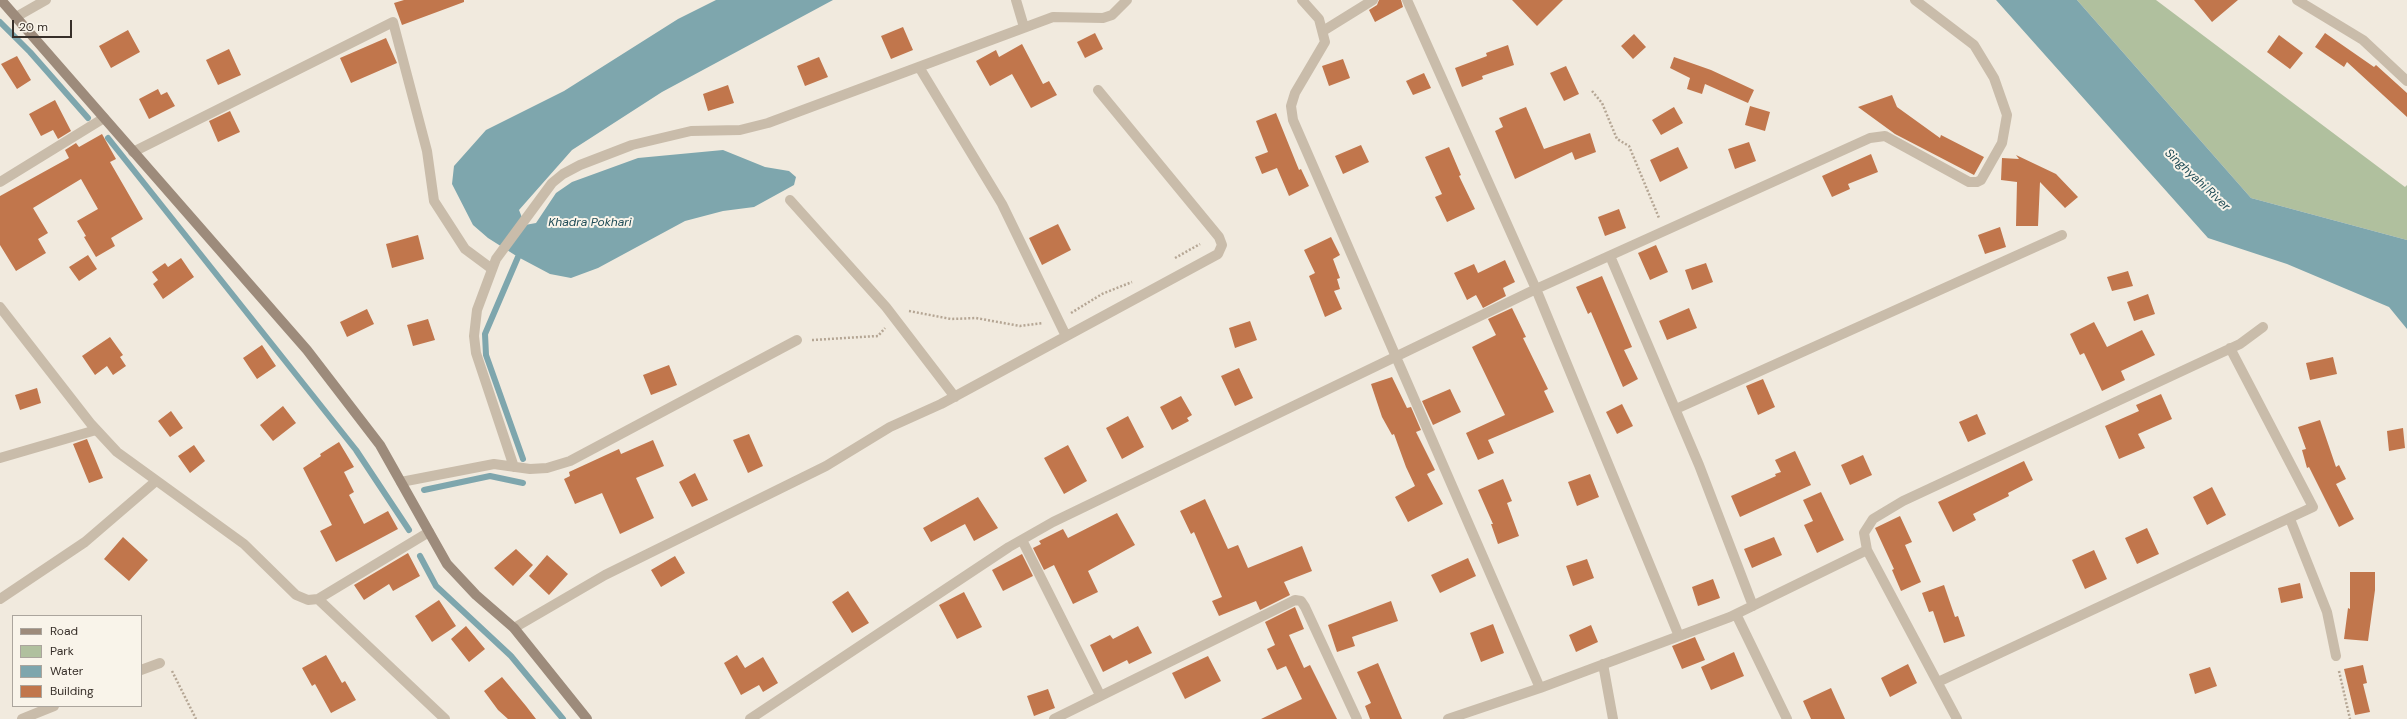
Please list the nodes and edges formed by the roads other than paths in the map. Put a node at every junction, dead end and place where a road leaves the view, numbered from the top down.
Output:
1 (1, 0) edge
2 (46, 0) edge
3 (1016, 0) edge
4 (1127, 0) edge
5 (1302, 0) edge
6 (1373, 0) edge
7 (1407, 0) edge
8 (1915, 0) edge
9 (2297, 0) edge
10 (16, 17) junction
11 (1024, 27) junction
12 (1323, 31) junction
13 (919, 67) junction
14 (2407, 81) edge
15 (1098, 90) dead end
16 (104, 118) junction
17 (133, 152) junction
18 (0, 182) edge
19 (790, 200) dead end
20 (2062, 235) dead end
21 (1610, 256) junction
22 (492, 269) junction
23 (1536, 289) junction
24 (0, 307) edge
25 (2263, 327) dead end
26 (1066, 336) junction
27 (797, 340) road end
28 (2230, 348) junction
29 (1397, 356) junction
30 (955, 397) junction
31 (1676, 409) junction
32 (96, 430) junction
33 (0, 458) edge
34 (514, 467) junction
35 (156, 481) junction
36 (401, 482) junction
37 (2290, 519) junction
38 (429, 532) junction
39 (1022, 540) junction
40 (1867, 550) junction
41 (0, 599) edge
42 (318, 599) junction
43 (1753, 606) junction
44 (1736, 614) junction
45 (514, 628) junction
46 (1679, 636) junction
47 (2336, 656) road end
48 (160, 663) road end
49 (1603, 664) junction
50 (142, 670) edge
51 (1938, 682) junction
52 (1540, 688) junction
53 (1100, 695) junction
54 (52, 707) edge
55 (22, 719) edge
56 (445, 719) edge
57 (587, 719) edge
58 (750, 719) edge
59 (1054, 719) edge
60 (1357, 719) edge
61 (1448, 719) edge
62 (1613, 719) edge
63 (1787, 719) edge
64 (1957, 719) edge

1 - 10 street
2 - 10 street
3 - 11 street
4 - 11 street
5 - 12 street
6 - 12 street
7 - 23 street
8 - 21 street
9 - 14 street
10 - 16 street
11 - 13 street
12 - 29 street
13 - 22 street
13 - 26 street
15 - 26 street
16 - 17 street
16 - 18 street
17 - 22 street
17 - 36 street
19 - 30 street
20 - 31 street
21 - 23 street
21 - 31 street
22 - 34 street
23 - 29 street
23 - 46 street
24 - 32 street
25 - 28 street
26 - 30 street
27 - 34 street
28 - 37 street
28 - 40 street
29 - 39 street
29 - 52 street
30 - 45 street
31 - 43 street
32 - 33 street
32 - 35 street
34 - 36 street
35 - 41 street
35 - 42 street
36 - 38 street
37 - 47 street
37 - 51 street
38 - 42 street
38 - 45 street
39 - 53 street
39 - 58 street
40 - 43 street
40 - 51 street
42 - 56 street
43 - 44 street
44 - 46 street
44 - 63 street
45 - 57 street
46 - 49 street
48 - 50 street
49 - 52 street
49 - 62 street
51 - 64 street
52 - 61 street
53 - 59 street
53 - 60 street
54 - 55 street

